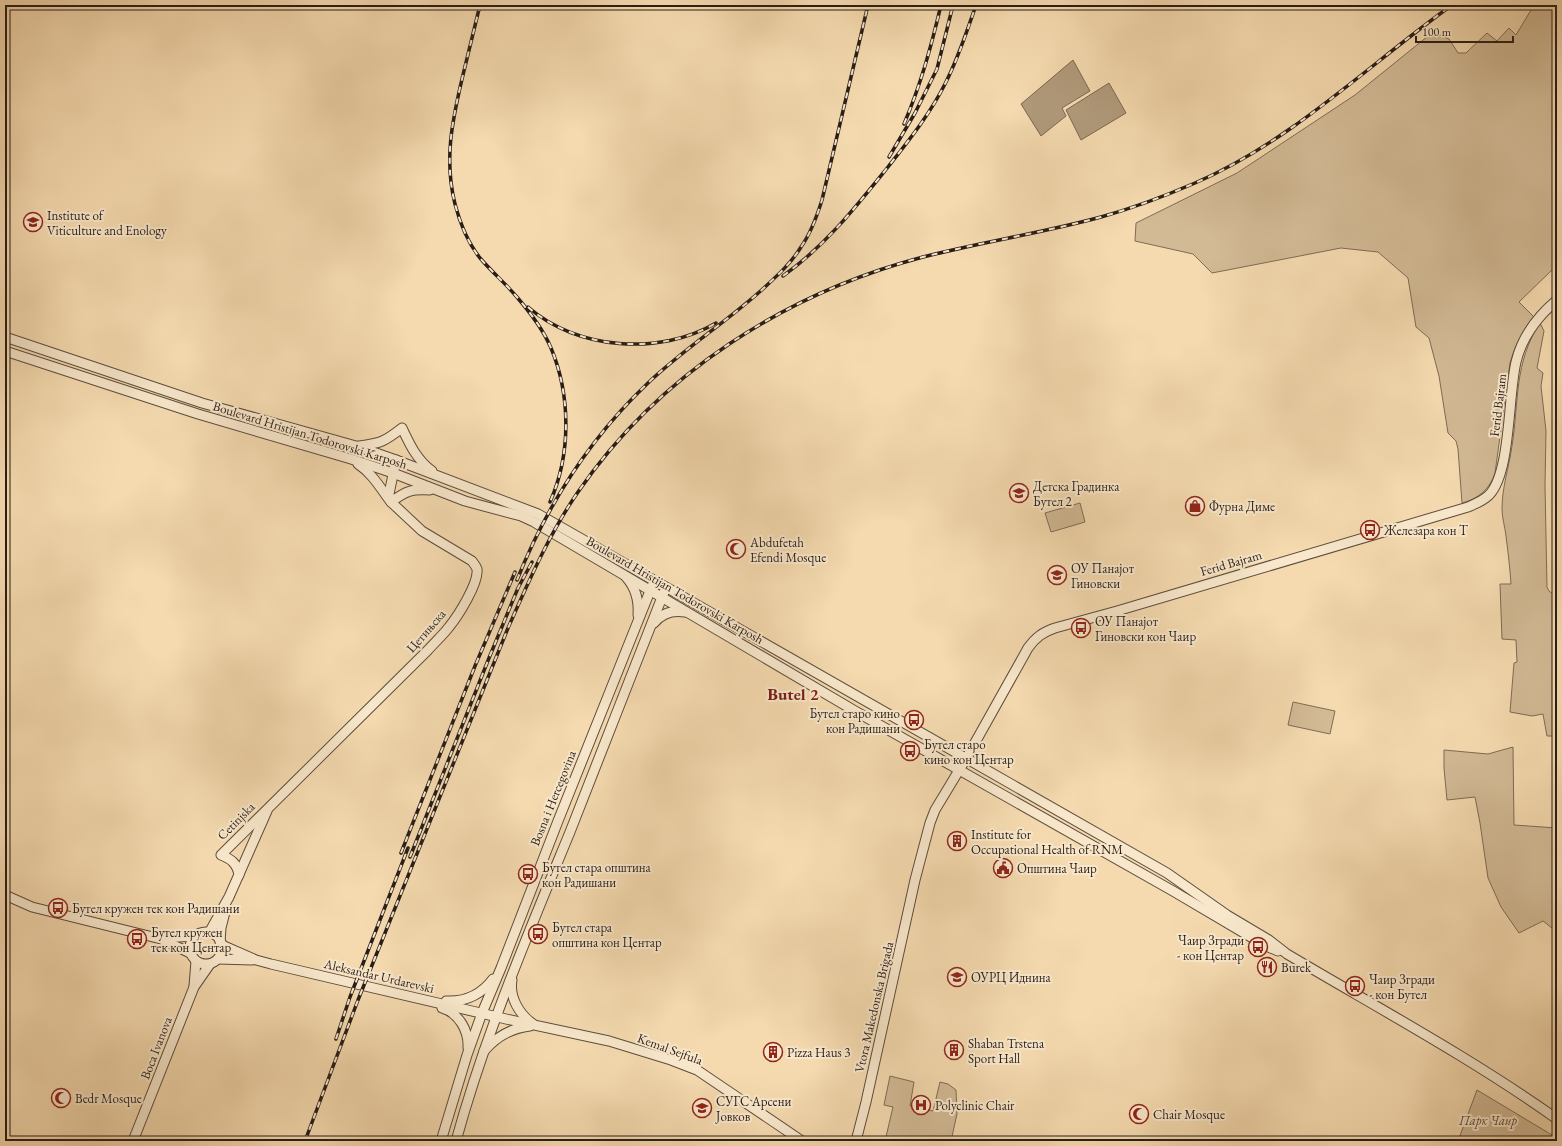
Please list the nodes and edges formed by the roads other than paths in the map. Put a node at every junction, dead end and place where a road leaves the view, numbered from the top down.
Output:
1 (1557, 300) edge
2 (5, 337) edge
3 (5, 351) edge
4 (356, 446) junction
5 (351, 459) junction
6 (396, 460) junction
7 (393, 473) junction
8 (440, 477) junction
9 (437, 491) junction
10 (391, 502) junction
11 (622, 574) junction
12 (654, 581) junction
13 (666, 587) junction
14 (650, 590) junction
15 (662, 597) junction
16 (688, 612) junction
17 (636, 625) junction
18 (651, 627) junction
19 (966, 757) junction
20 (959, 770) junction
21 (269, 806) junction
22 (239, 875) junction
23 (916, 880) joint
24 (5, 895) edge
25 (229, 897) junction
26 (209, 932) junction
27 (195, 936) junction
28 (161, 938) junction
29 (221, 943) junction
30 (1287, 954) junction
31 (193, 957) junction
32 (256, 960) junction
33 (214, 962) junction
34 (501, 968) junction
35 (513, 973) junction
36 (194, 987) junction
37 (419, 998) junction
38 (482, 1013) junction
39 (495, 1017) junction
40 (535, 1026) junction
41 (482, 1053) junction
42 (467, 1055) junction
43 (1557, 1119) edge
44 (856, 1140) edge
45 (133, 1141) edge
46 (442, 1141) edge
47 (456, 1141) edge
48 (802, 1141) edge

1 - 19 street, Ferid Bajram
2 - 4 street, Boulevard Hristijan Todorovski Karposh
3 - 5 street, Boulevard Hristijan Todorovski Karposh
4 - 6 street, Boulevard Hristijan Todorovski Karposh
4 - 8 street
5 - 7 street, Boulevard Hristijan Todorovski Karposh
5 - 10 street, Цетињска
6 - 7 street
6 - 8 street, Boulevard Hristijan Todorovski Karposh
7 - 9 street, Boulevard Hristijan Todorovski Karposh
7 - 10 street
8 - 12 street, Boulevard Hristijan Todorovski Karposh
9 - 10 street
9 - 11 street, Boulevard Hristijan Todorovski Karposh
10 - 21 street, Цетињска
11 - 14 street, Boulevard Hristijan Todorovski Karposh
11 - 17 street
12 - 13 street, Boulevard Hristijan Todorovski Karposh
12 - 14 street, Bosna i Hercegovina
13 - 15 street
13 - 19 street, Boulevard Hristijan Todorovski Karposh
14 - 15 street, Boulevard Hristijan Todorovski Karposh
14 - 17 street, Bosna i Hercegovina
15 - 16 street, Boulevard Hristijan Todorovski Karposh
15 - 18 street
16 - 18 street
16 - 20 street, Boulevard Hristijan Todorovski Karposh
17 - 34 street, Bosna i Hercegovina
18 - 35 street
19 - 20 street, Ferid Bajram
19 - 30 street, Boulevard Hristijan Todorovski Karposh
20 - 23 street, Ferid Bajram
20 - 30 street, Boulevard Hristijan Todorovski Karposh
21 - 22 street
21 - 22 street, Cetinjska
22 - 25 street
23 - 44 street, Vtora Makedonska Brigada
24 - 28 street
25 - 26 street
25 - 29 street
26 - 27 street
26 - 29 street
27 - 28 street
27 - 31 street
28 - 31 street
29 - 32 street, Aleksandar Urdarevski
29 - 33 street
30 - 43 street, Boulevard Hristijan Todorovski Karposh
31 - 33 street
31 - 36 street, Boca Ivanova
32 - 33 street, Aleksandar Urdarevski
32 - 37 street, Aleksandar Urdarevski
33 - 36 street, Boca Ivanova
34 - 37 street
34 - 38 street, Bosna i Hercegovina
35 - 39 street
35 - 40 street
36 - 45 street, Boca Ivanova
37 - 38 street, Aleksandar Urdarevski
37 - 42 street
38 - 39 street, Aleksandar Urdarevski
38 - 42 street, Bosna i Hercegovina
39 - 40 street, Kemal Sejfula
39 - 41 street
40 - 41 street
40 - 48 street, Kemal Sejfula
41 - 47 street
42 - 46 street, Bosna i Hercegovina

